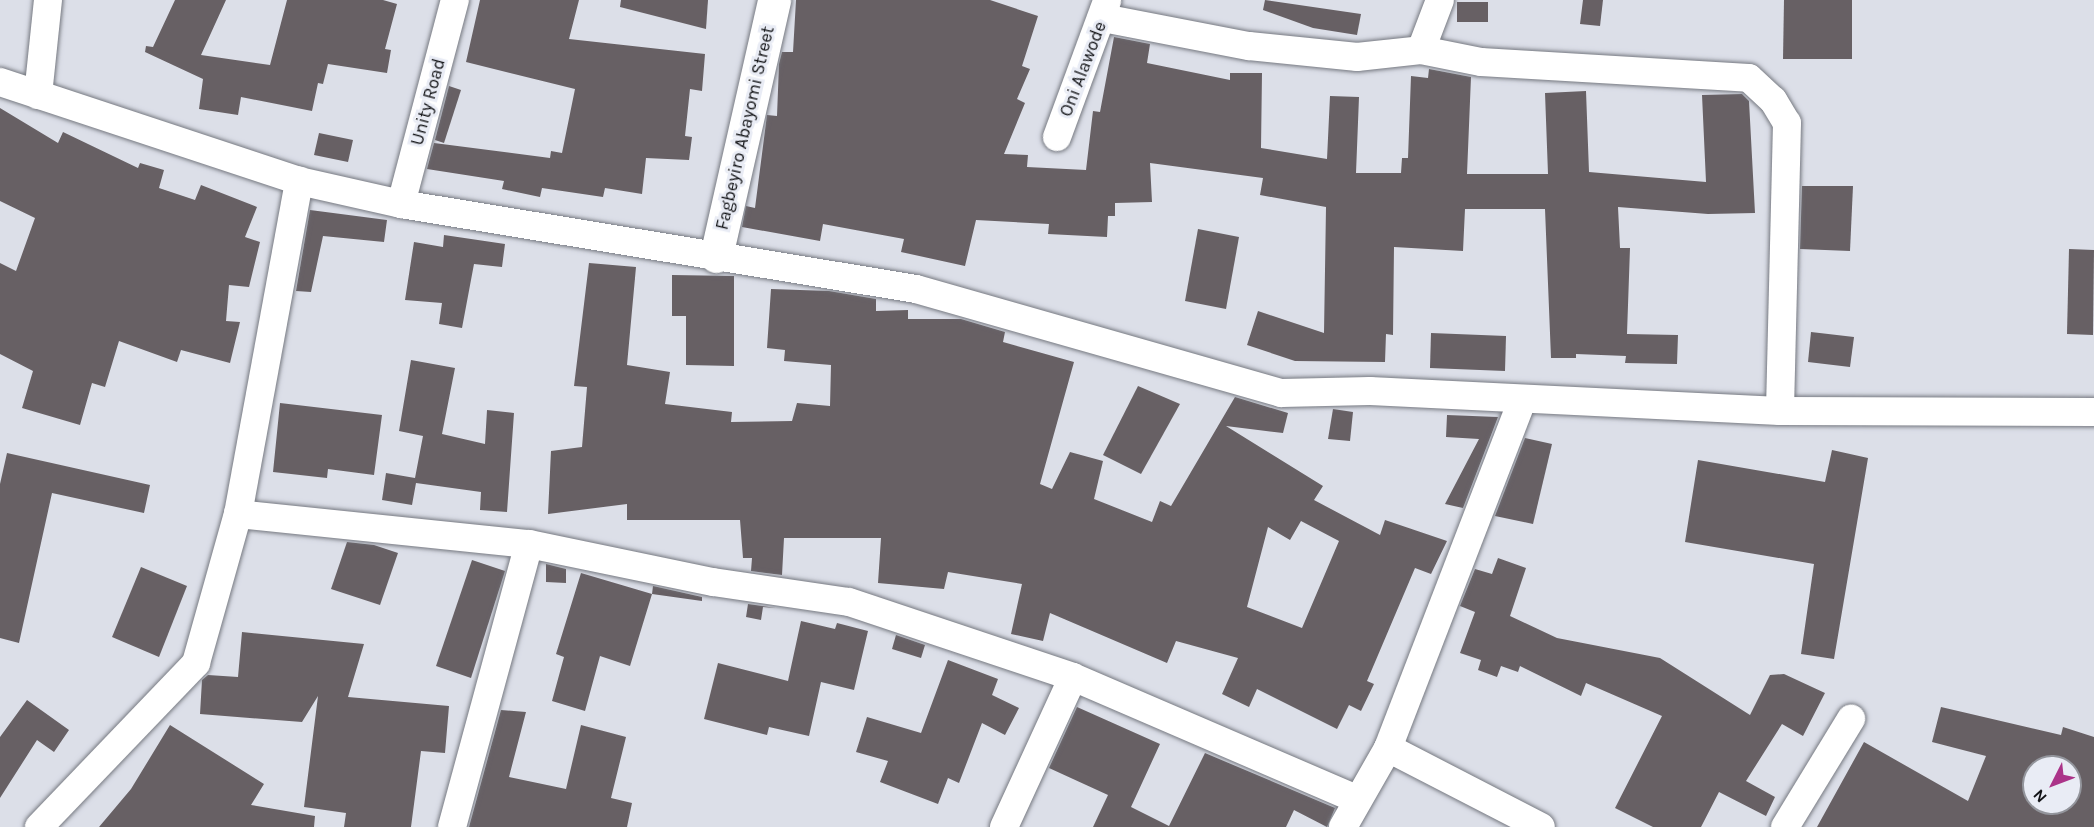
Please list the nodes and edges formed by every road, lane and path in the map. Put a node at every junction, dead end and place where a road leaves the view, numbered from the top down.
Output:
1 (48, 0) edge
2 (455, 0) edge
3 (774, 0) edge
4 (1440, 0) edge
5 (1105, 9) edge
6 (1421, 50) junction
7 (0, 82) edge
8 (38, 95) junction
9 (1057, 137) dead end
10 (299, 181) junction
11 (401, 204) junction
12 (716, 256) junction
13 (1522, 400) junction
14 (1780, 411) junction
15 (2094, 412) edge
16 (238, 514) junction
17 (529, 544) junction
18 (1073, 677) junction
19 (1851, 719) dead end
20 (1388, 748) junction
21 (1358, 800) junction
22 (39, 827) edge
23 (452, 827) edge
24 (1004, 827) edge
25 (1343, 827) edge
26 (1541, 827) edge
27 (1785, 827) edge

1 - 8 street
2 - 11 street, Unity Road
3 - 12 street, Fagbeyiro Abayomi Street
4 - 6 street
5 - 6 street
5 - 9 street, Oni Alawode
6 - 14 street
7 - 8 street
8 - 10 street
10 - 11 street
10 - 16 street
11 - 12 street
12 - 13 street
13 - 14 street
13 - 20 street
14 - 15 street
16 - 17 street
16 - 22 street
17 - 18 street
17 - 23 street
18 - 21 street
18 - 24 street
19 - 27 street
20 - 21 street
20 - 26 street
21 - 25 street

